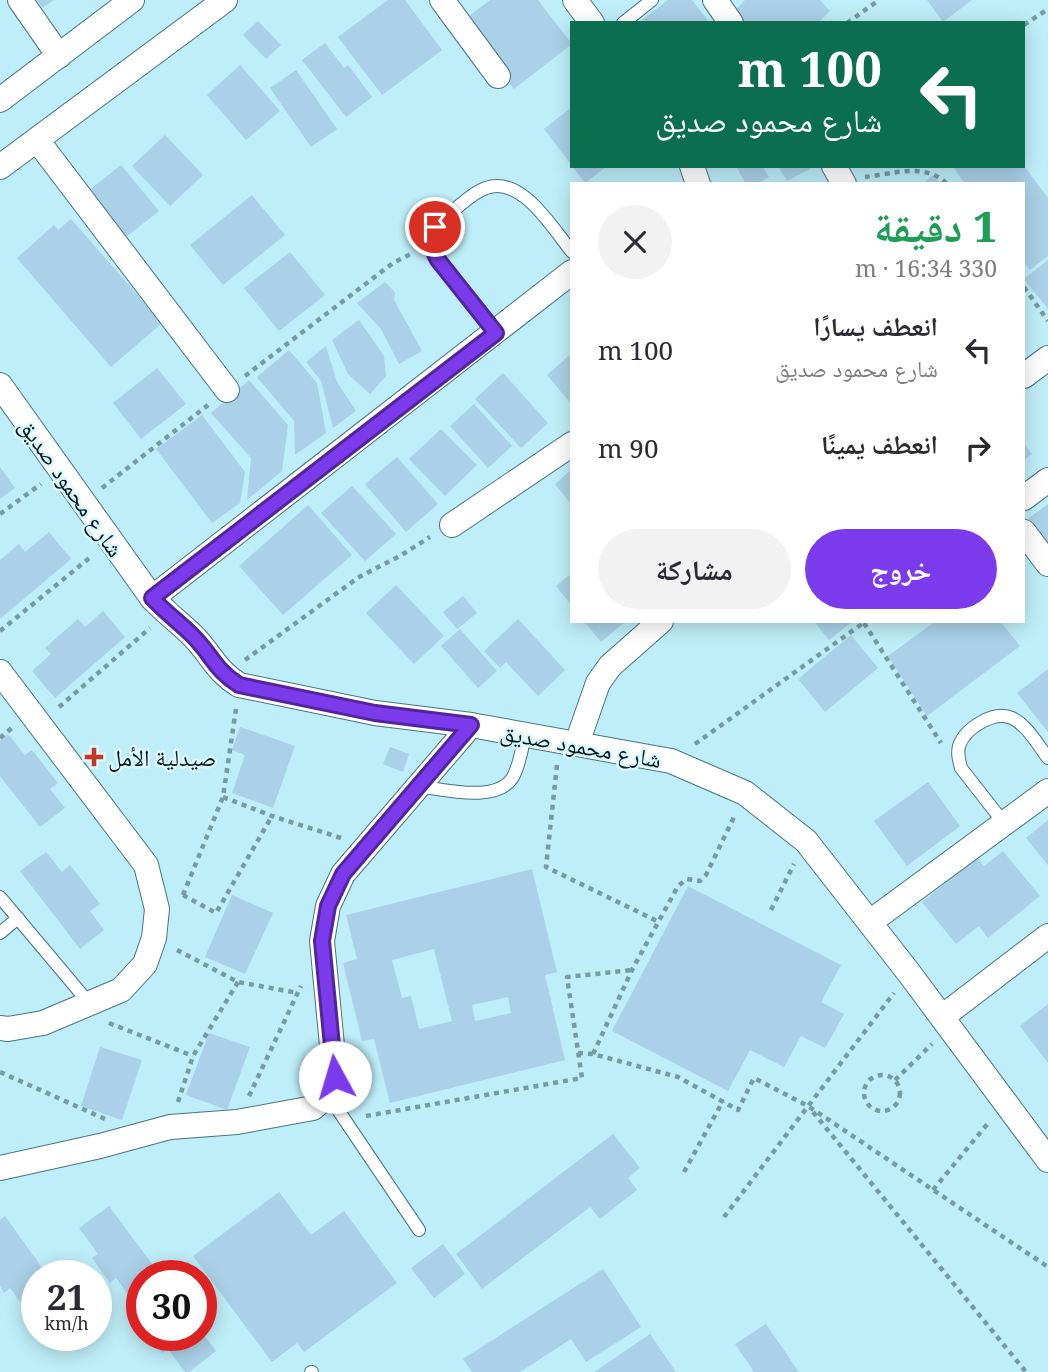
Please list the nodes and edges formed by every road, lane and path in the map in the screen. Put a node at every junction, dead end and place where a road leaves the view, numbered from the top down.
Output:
1 (20, 0) edge
2 (132, 0) edge
3 (225, 0) edge
4 (442, 0) edge
5 (575, 0) edge
6 (652, 0) edge
7 (715, 0) edge
8 (879, 0) edge
9 (1048, 9) edge
10 (591, 21) edge
11 (625, 21) edge
12 (730, 21) edge
13 (850, 21) edge
14 (1025, 25) edge
15 (58, 56) junction
16 (498, 76) dead end
17 (0, 100) edge
18 (37, 140) junction
19 (0, 167) edge
20 (840, 177) edge
21 (944, 182) edge
22 (432, 250) junction
23 (570, 251) edge
24 (570, 274) edge
25 (1025, 288) edge
26 (1048, 321) edge
27 (496, 333) junction
28 (1048, 358) edge
29 (1025, 375) edge
30 (0, 386) edge
31 (227, 390) junction
32 (570, 445) edge
33 (62, 469) junction
34 (1048, 480) edge
35 (1025, 497) edge
36 (85, 502) junction
37 (0, 514) edge
38 (453, 525) joint
39 (1025, 533) edge
40 (110, 541) junction
41 (1048, 564) edge
42 (159, 606) junction
43 (659, 623) edge
44 (864, 623) edge
45 (866, 623) edge
46 (0, 631) edge
47 (0, 672) edge
48 (231, 680) junction
49 (40, 724) junction
50 (471, 725) junction
51 (525, 734) junction
52 (568, 741) junction
53 (959, 746) junction
54 (1048, 758) edge
55 (671, 761) junction
56 (417, 786) junction
57 (1048, 791) edge
58 (745, 793) junction
59 (223, 797) junction
60 (272, 816) junction
61 (1004, 823) junction
62 (806, 841) junction
63 (365, 846) junction
64 (153, 888) junction
65 (183, 895) junction
66 (0, 897) edge
67 (771, 910) dead end
68 (18, 918) junction
69 (657, 921) junction
70 (870, 922) junction
71 (0, 933) edge
72 (1048, 936) edge
73 (154, 938) junction
74 (632, 971) junction
75 (909, 973) junction
76 (239, 982) junction
77 (302, 982) dead end
78 (298, 993) junction
79 (83, 1006) junction
80 (946, 1022) junction
81 (0, 1028) edge
82 (578, 1053) junction
83 (593, 1054) junction
84 (193, 1056) junction
85 (0, 1072) edge
86 (895, 1080) junction
87 (328, 1096) junction
88 (723, 1101) junction
89 (1005, 1103) junction
90 (808, 1106) junction
91 (344, 1119) junction
92 (237, 1122) junction
93 (170, 1128) junction
94 (142, 1135) junction
95 (1048, 1160) edge
96 (0, 1168) edge
97 (684, 1172) dead end
98 (933, 1190) junction
99 (724, 1217) dead end
100 (419, 1230) dead end
101 (1048, 1267) edge
102 (1026, 1372) edge

1 - 15 street
2 - 15 street
3 - 18 street
4 - 16 street
5 - 10 street
6 - 11 lane
7 - 12 street
8 - 13 path
9 - 14 path
15 - 17 street
18 - 19 street
18 - 31 street
20 - 21 path
22 - 23 lane
22 - 27 lane
22 - 31 path
24 - 27 street
25 - 26 path
27 - 42 street
28 - 29 street
30 - 33 street, شارع محمود صديق
31 - 36 path
32 - 38 street
33 - 36 street, شارع محمود صديق
33 - 37 path
34 - 35 street
36 - 40 street, شارع محمود صديق
38 - 48 path
39 - 41 street
40 - 42 street, شارع محمود صديق
40 - 46 path
42 - 48 street, شارع محمود صديق
42 - 49 path
43 - 52 street
44 - 55 path
45 - 53 path
47 - 49 street
48 - 50 street, شارع محمود صديق
48 - 59 path
49 - 64 street
50 - 51 street, شارع محمود صديق
50 - 56 street
51 - 52 street, شارع محمود صديق
51 - 56 lane
52 - 55 street, شارع محمود صديق
52 - 69 path
53 - 54 lane
53 - 61 lane
55 - 58 street, شارع محمود صديق
56 - 63 street
57 - 61 street
58 - 62 street, شارع محمود صديق
58 - 69 path
59 - 60 path
59 - 65 path
60 - 63 path
60 - 65 path
61 - 70 street
62 - 67 path
62 - 70 street, شارع محمود صديق
63 - 87 street
64 - 65 path
64 - 73 street
66 - 68 lane
68 - 71 lane
68 - 79 lane
69 - 74 path
70 - 75 street, شارع محمود صديق
72 - 80 street
73 - 76 path
73 - 79 street
74 - 82 path
74 - 83 path
75 - 80 street, شارع محمود صديق
75 - 90 path
76 - 78 path
76 - 84 path
77 - 78 path
78 - 92 path
79 - 81 street
79 - 84 path
80 - 86 path
80 - 89 street, شارع محمود صديق
82 - 83 path
82 - 91 path
83 - 88 path
84 - 93 path
85 - 94 path
86 - 86 path
87 - 91 lane
87 - 92 street
88 - 90 path
88 - 97 path
89 - 95 street, شارع محمود صديق
89 - 98 path
90 - 98 path
90 - 99 path
90 - 102 path
91 - 100 lane
92 - 93 street
93 - 94 street
94 - 96 street
98 - 101 path

